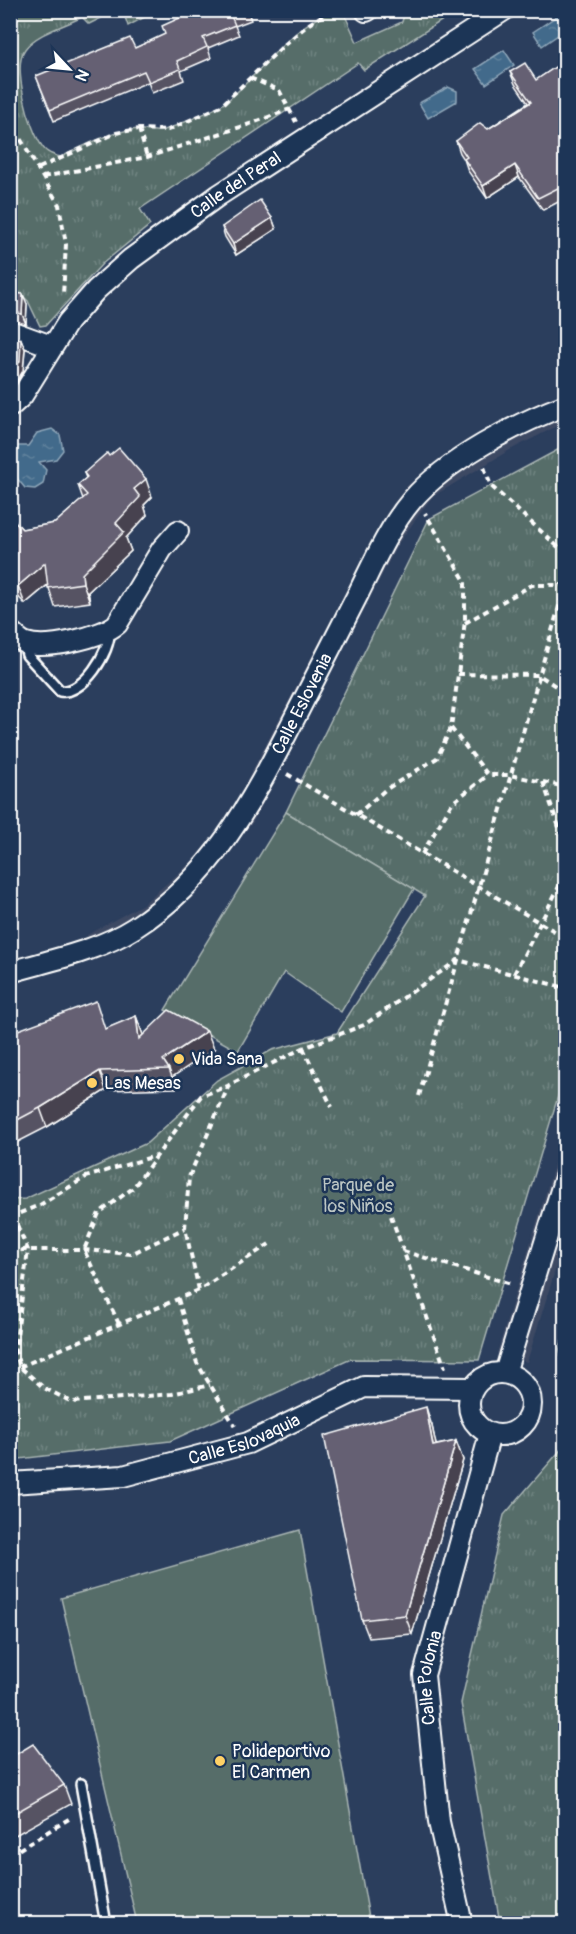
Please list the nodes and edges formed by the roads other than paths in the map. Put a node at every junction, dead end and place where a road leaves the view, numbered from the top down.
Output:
1 (504, 10) edge
2 (10, 330) edge
3 (51, 346) junction
4 (566, 405) edge
5 (10, 407) edge
6 (178, 531) dead end
7 (109, 631) junction
8 (17, 637) edge
9 (10, 972) edge
10 (566, 1174) edge
11 (505, 1373) junction
12 (464, 1388) junction
13 (490, 1434) junction
14 (10, 1483) edge
15 (81, 1784) dead end
16 (106, 1923) edge
17 (462, 1923) edge

1 - 3 street, Calle del Peral
2 - 3 street
3 - 5 street, Calle del Peral
4 - 9 street, Calle Eslovenia
6 - 7 street
7 - 8 street
7 - 8 lane
10 - 11 street
11 - 12 street
11 - 13 street
12 - 13 street
12 - 14 street, Calle Eslovaquia
13 - 17 street, Calle Polonia
15 - 16 lane

